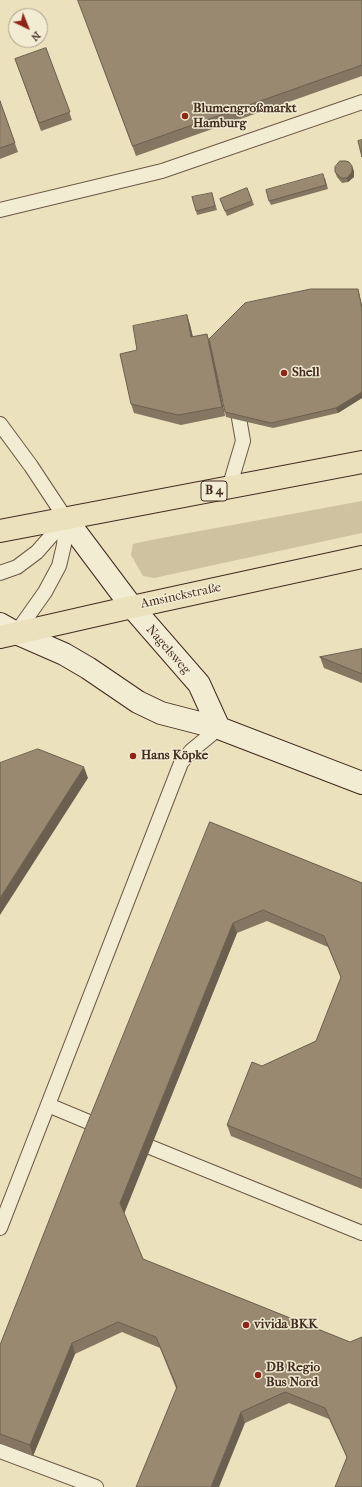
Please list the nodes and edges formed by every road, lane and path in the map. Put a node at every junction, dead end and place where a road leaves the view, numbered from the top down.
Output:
1 (362, 102) edge
2 (0, 210) edge
3 (234, 390) edge
4 (0, 424) edge
5 (362, 462) edge
6 (229, 488) junction
7 (66, 519) junction
8 (0, 532) edge
9 (362, 557) edge
10 (0, 572) edge
11 (132, 606) junction
12 (5, 631) edge
13 (219, 728) junction
14 (362, 783) edge
15 (48, 1105) junction
16 (96, 1125) edge
17 (150, 1147) edge
18 (0, 1228) edge
19 (362, 1233) edge
20 (0, 1451) edge
21 (96, 1487) edge

1 - 2 lane
3 - 6 lane
4 - 7 lane
5 - 6 main road, B 4
6 - 7 main road, B 4
7 - 8 main road, B 4
7 - 10 lane
7 - 11 street, Nagelsweg
7 - 12 lane
9 - 11 main road, Amsinckstraße
11 - 12 main road, Amsinckstraße
11 - 13 street, Nagelsweg
12 - 13 street
13 - 14 street
13 - 15 lane
15 - 16 lane
15 - 18 lane
17 - 19 lane
20 - 21 lane

